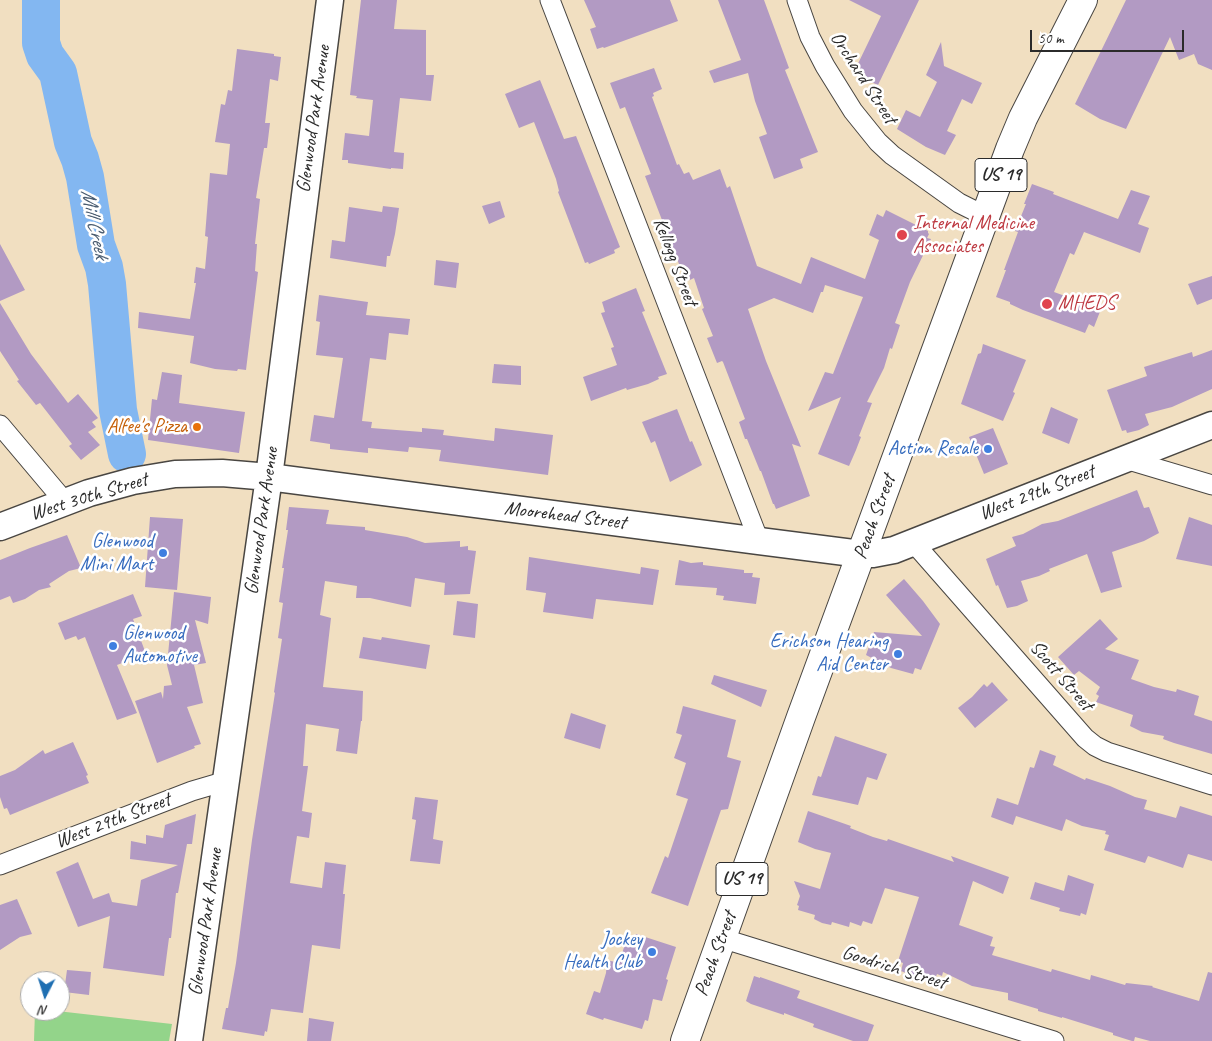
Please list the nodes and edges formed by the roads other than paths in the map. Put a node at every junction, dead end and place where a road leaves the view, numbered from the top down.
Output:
1 (330, 0) edge
2 (550, 0) edge
3 (797, 0) edge
4 (1083, 0) edge
5 (985, 216) junction
6 (0, 425) edge
7 (1212, 425) edge
8 (1125, 459) junction
9 (269, 477) junction
10 (1212, 485) edge
11 (65, 502) junction
12 (0, 527) edge
13 (759, 541) junction
14 (913, 542) junction
15 (861, 554) junction
16 (226, 782) junction
17 (1212, 785) edge
18 (0, 865) edge
19 (721, 938) junction
20 (188, 1041) edge
21 (685, 1041) edge
22 (1054, 1041) edge

1 - 9 street, Glenwood Park Avenue
2 - 13 street, Kellogg Street
3 - 5 street, Orchard Street
4 - 5 main road, Peach Street / US 19
5 - 15 main road, Peach Street / US 19
6 - 11 street
7 - 8 street, West 29th Street
8 - 10 street
8 - 14 street, West 29th Street
9 - 11 street, West 30th Street
9 - 13 street, Moorehead Street
9 - 16 street, Glenwood Park Avenue
11 - 12 street, West 30th Street
13 - 15 street, Moorehead Street
14 - 15 street, West 29th Street
14 - 17 street, Scott Street
15 - 19 main road, Peach Street / US 19
16 - 18 street, West 29th Street
16 - 20 street, Glenwood Park Avenue
19 - 21 main road, Peach Street / US 19
19 - 22 street, Goodrich Street

